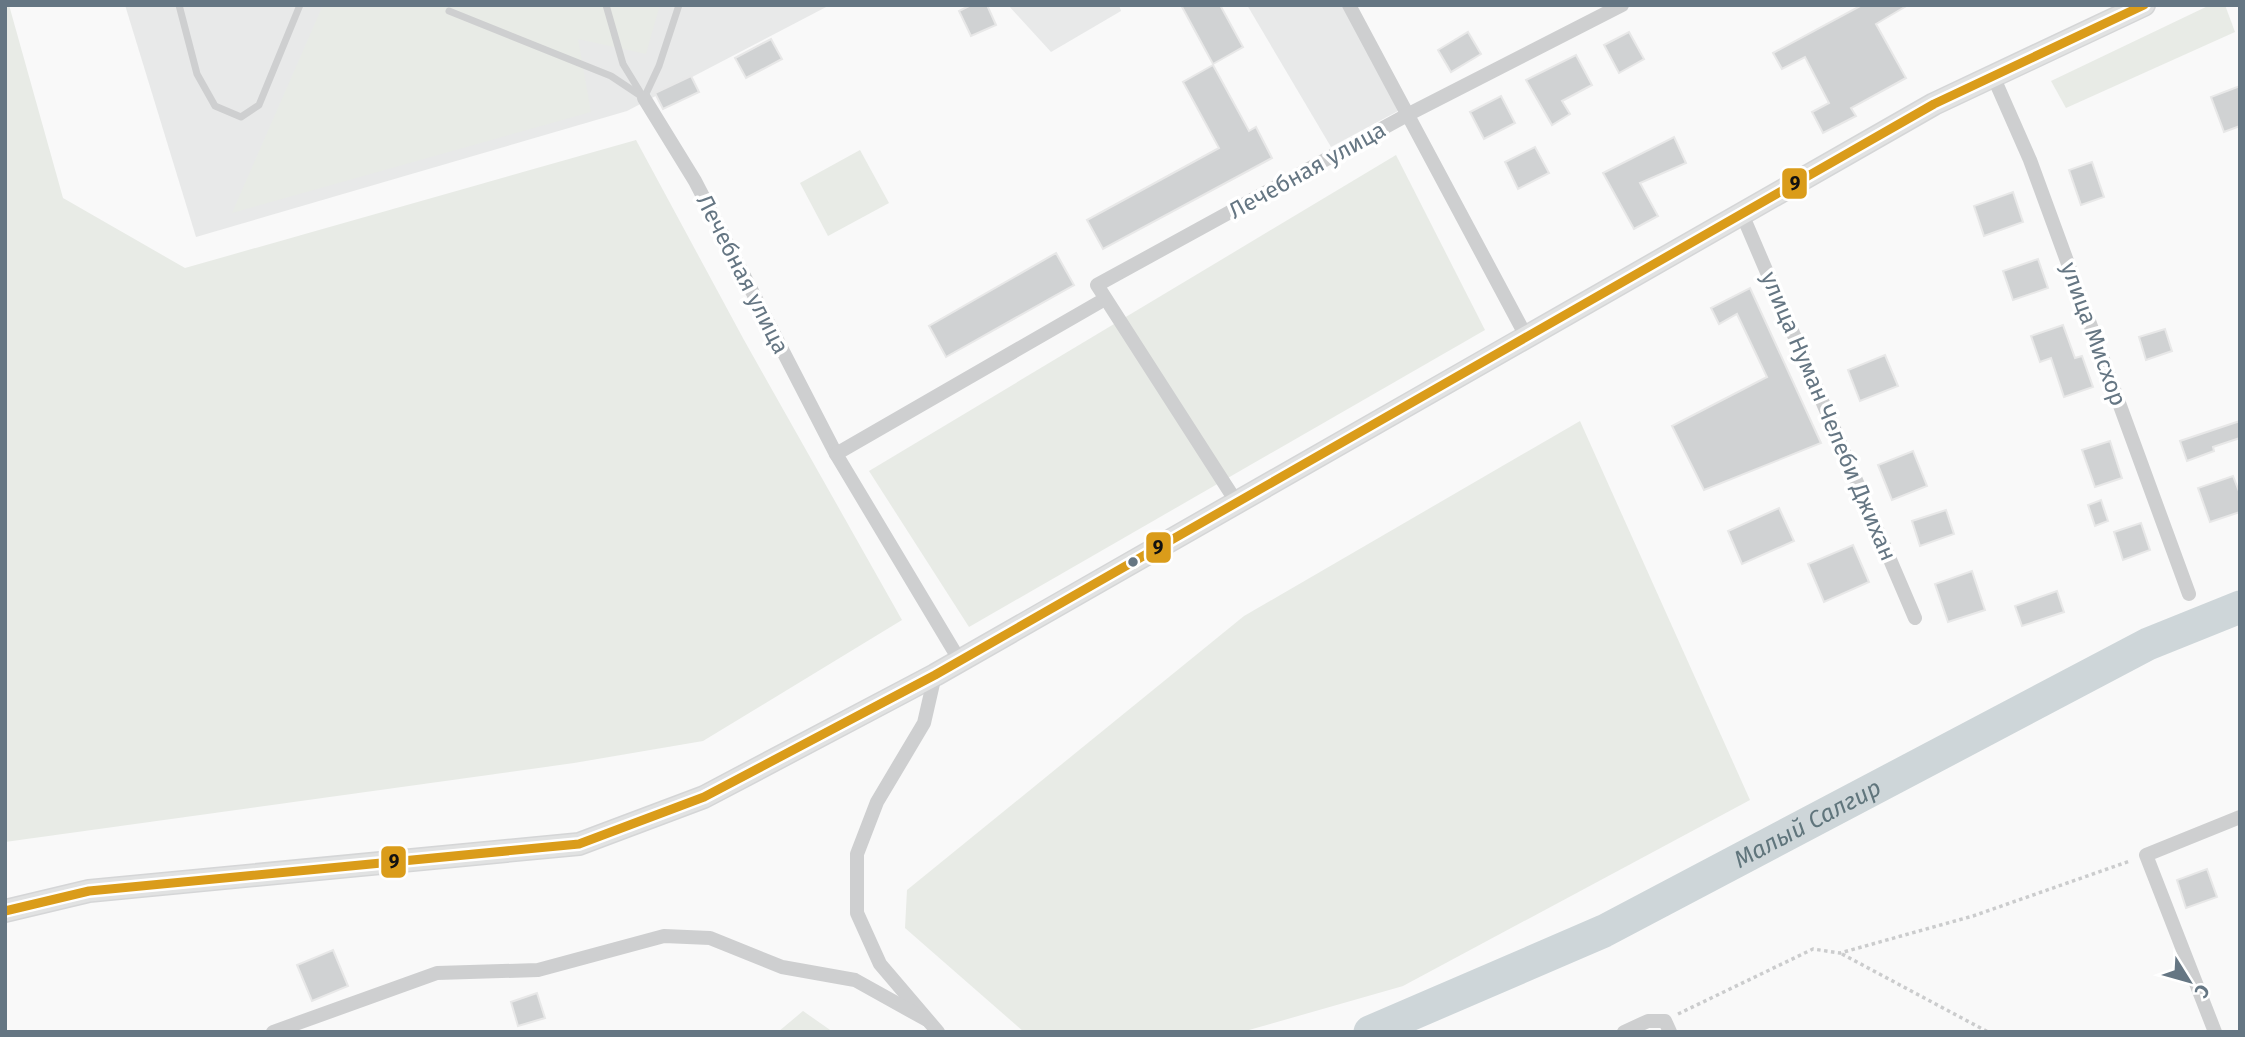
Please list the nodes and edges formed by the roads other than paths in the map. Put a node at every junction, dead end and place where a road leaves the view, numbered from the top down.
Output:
1 (179, 5) edge
2 (300, 5) edge
3 (606, 5) edge
4 (679, 5) edge
5 (1349, 5) edge
6 (1622, 5) edge
7 (2144, 5) edge
8 (449, 11) dead end
9 (1993, 76) junction
10 (644, 98) junction
11 (1407, 115) junction
12 (1742, 214) junction
13 (1105, 299) junction
14 (1527, 338) junction
15 (836, 454) junction
16 (1237, 503) junction
17 (2189, 594) dead end
18 (1915, 618) dead end
19 (960, 661) junction
20 (935, 675) junction
21 (2240, 817) edge
22 (5, 911) edge
23 (927, 1020) junction
24 (1668, 1026) edge
25 (272, 1032) edge
26 (938, 1032) edge
27 (1624, 1032) edge
28 (2215, 1032) edge

1 - 2 lane
3 - 10 lane
4 - 10 lane
5 - 11 street
6 - 11 street, Лечебная улица
7 - 9 main road
8 - 10 lane
9 - 12 main road
9 - 17 street, улица Мисхор
10 - 15 street, Лечебная улица
11 - 13 street, Лечебная улица
11 - 14 street
12 - 14 main road
12 - 18 street, улица Нуман Челеби Джихан
13 - 15 street
13 - 16 street
14 - 16 main road
15 - 19 street, Лечебная улица
16 - 19 main road
19 - 20 main road
20 - 22 main road
20 - 23 street
21 - 28 street
23 - 25 street
23 - 26 street
24 - 27 street

